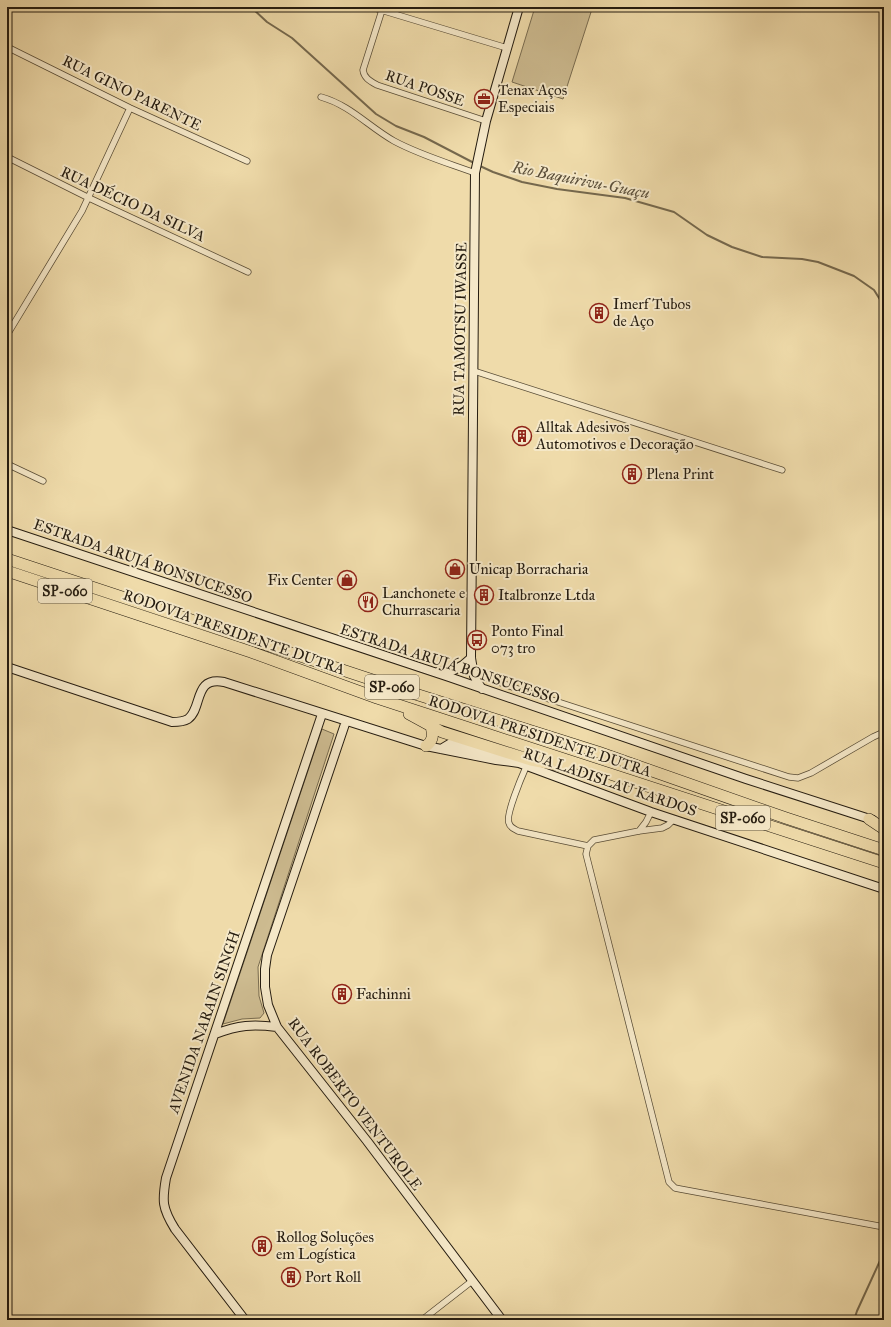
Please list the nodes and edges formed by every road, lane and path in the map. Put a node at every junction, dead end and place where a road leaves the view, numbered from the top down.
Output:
1 (371, 7) edge
2 (519, 7) edge
3 (382, 9) edge
4 (7, 46) edge
5 (507, 48) junction
6 (321, 97) dead end
7 (130, 108) junction
8 (486, 121) junction
9 (7, 157) edge
10 (247, 161) dead end
11 (475, 172) junction
12 (89, 198) junction
13 (248, 272) dead end
14 (7, 335) edge
15 (474, 371) junction
16 (7, 464) edge
17 (782, 470) dead end
18 (43, 481) dead end
19 (7, 530) edge
20 (7, 559) edge
21 (7, 571) edge
22 (471, 658) junction
23 (7, 667) edge
24 (473, 670) junction
25 (435, 673) junction
26 (482, 689) junction
27 (377, 698) junction
28 (322, 714) junction
29 (346, 721) junction
30 (431, 726) junction
31 (884, 732) edge
32 (426, 746) junction
33 (547, 763) junction
34 (522, 765) junction
35 (602, 772) junction
36 (651, 812) junction
37 (869, 819) junction
38 (673, 820) junction
39 (884, 824) edge
40 (884, 829) edge
41 (639, 831) junction
42 (588, 846) junction
43 (884, 850) edge
44 (884, 863) edge
45 (884, 889) edge
46 (277, 1027) junction
47 (215, 1034) junction
48 (884, 1227) edge
49 (472, 1281) junction
50 (245, 1320) edge
51 (422, 1320) edge
52 (502, 1320) edge

1 - 3 street
2 - 5 street, RUA TAMOTSU IWASSE
3 - 5 street
3 - 8 street, RUA POSSE
4 - 7 street, RUA GINO PARENTE
5 - 8 street, RUA TAMOTSU IWASSE
6 - 11 street
7 - 10 street, RUA GINO PARENTE
7 - 12 street
8 - 11 street, RUA TAMOTSU IWASSE
9 - 12 street, RUA DÉCIO DA SILVA
11 - 15 street, RUA TAMOTSU IWASSE
12 - 13 street, RUA DÉCIO DA SILVA
12 - 14 street
15 - 17 street
15 - 22 street, RUA TAMOTSU IWASSE
16 - 18 street
19 - 25 street, ESTRADA ARUJÁ BONSUCESSO
20 - 43 highway, RODOVIA PRESIDENTE DUTRA / SP-060
21 - 27 highway, RODOVIA PRESIDENTE DUTRA / SP-060
22 - 24 street, RUA TAMOTSU IWASSE
22 - 25 street
23 - 28 street
24 - 26 street, RUA TAMOTSU IWASSE
24 - 31 street
25 - 26 street, ESTRADA ARUJÁ BONSUCESSO
26 - 37 street, ESTRADA ARUJÁ BONSUCESSO
27 - 30 highway
27 - 35 highway, RODOVIA PRESIDENTE DUTRA / SP-060
28 - 29 street
28 - 47 street, AVENIDA NARAIN SINGH
29 - 32 street
29 - 46 street, RUA ROBERTO VENTUROLE
30 - 32 highway
30 - 33 highway
32 - 34 street, RUA LADISLAU KARDOS
33 - 34 highway
33 - 35 highway
34 - 36 street, RUA LADISLAU KARDOS
34 - 42 street
35 - 44 highway, RODOVIA PRESIDENTE DUTRA / SP-060
36 - 38 street, RUA LADISLAU KARDOS
36 - 41 street
37 - 39 street, ESTRADA ARUJÁ BONSUCESSO
37 - 40 highway
38 - 41 street
38 - 45 street, RUA LADISLAU KARDOS
41 - 42 street
42 - 48 street
46 - 47 street
46 - 49 street, RUA ROBERTO VENTUROLE
47 - 50 street, AVENIDA NARAIN SINGH
49 - 51 street
49 - 52 street, RUA ROBERTO VENTUROLE

